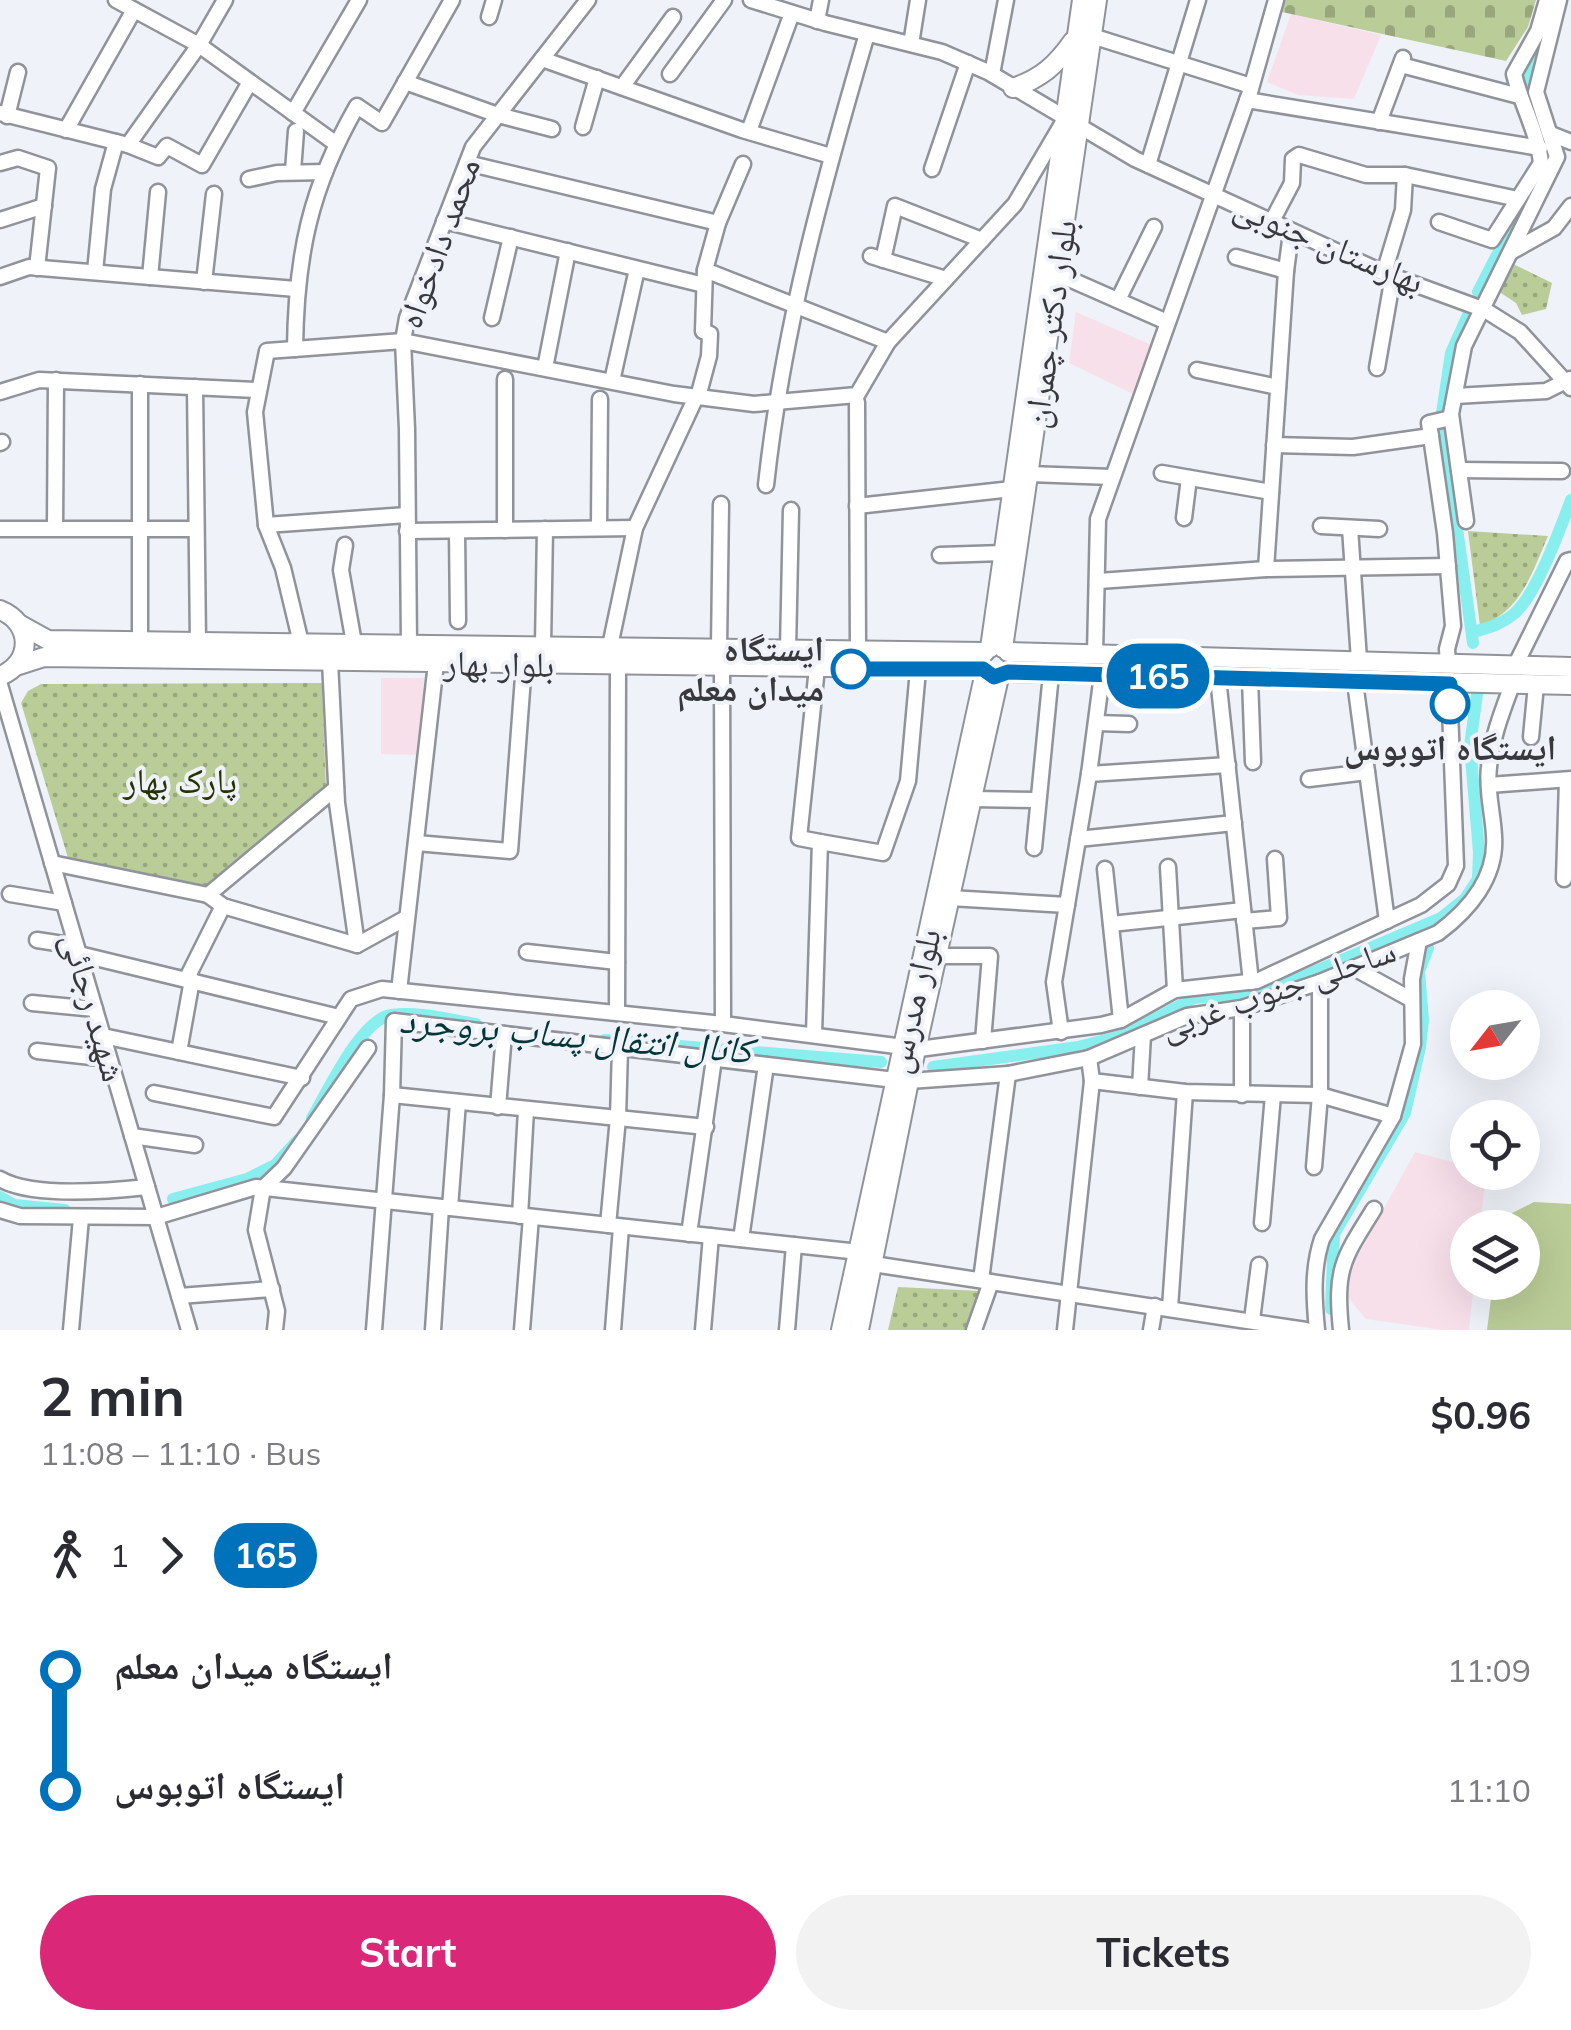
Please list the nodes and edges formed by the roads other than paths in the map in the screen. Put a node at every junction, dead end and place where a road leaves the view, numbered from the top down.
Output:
1 (116, 0) edge
2 (224, 0) edge
3 (359, 0) edge
4 (452, 0) edge
5 (494, 0) edge
6 (588, 0) edge
7 (724, 0) edge
8 (751, 0) edge
9 (821, 0) edge
10 (918, 0) edge
11 (1006, 0) edge
12 (1082, 0) edge
13 (1097, 0) edge
14 (1198, 0) edge
15 (1276, 0) edge
16 (1547, 0) edge
17 (1560, 0) edge
18 (134, 10) junction
19 (792, 13) junction
20 (490, 16) dead end
21 (674, 17) dead end
22 (816, 20) junction
23 (867, 34) junction
24 (1084, 36) junction
25 (911, 44) junction
26 (199, 45) junction
27 (542, 59) junction
28 (1178, 63) junction
29 (968, 64) junction
30 (18, 72) dead end
31 (670, 74) dead end
32 (992, 74) junction
33 (597, 78) junction
34 (250, 82) junction
35 (406, 82) junction
36 (622, 87) junction
37 (1013, 88) junction
38 (1249, 92) junction
39 (1519, 96) junction
40 (293, 113) junction
41 (4, 114) edge
42 (498, 114) junction
43 (1380, 122) junction
44 (1072, 123) junction
45 (583, 126) dead end
46 (552, 129) dead end
47 (66, 130) junction
48 (296, 131) dead end
49 (748, 132) junction
50 (1551, 134) junction
51 (1571, 142) edge
52 (122, 144) junction
53 (335, 144) junction
54 (1540, 148) junction
55 (831, 156) junction
56 (467, 162) junction
57 (0, 164) edge
58 (742, 164) dead end
59 (1148, 165) junction
60 (932, 169) dead end
61 (292, 172) junction
62 (325, 172) junction
63 (1405, 174) junction
64 (249, 179) dead end
65 (158, 192) dead end
66 (214, 194) dead end
67 (1212, 195) junction
68 (1518, 199) junction
69 (44, 206) junction
70 (1571, 206) edge
71 (0, 220) edge
72 (444, 220) junction
73 (1439, 222) dead end
74 (718, 223) junction
75 (1270, 223) junction
76 (1154, 227) dead end
77 (1292, 233) junction
78 (511, 237) junction
79 (982, 240) junction
80 (568, 251) junction
81 (1510, 252) junction
82 (1236, 258) dead end
83 (38, 268) junction
84 (638, 269) junction
85 (1286, 271) junction
86 (95, 272) junction
87 (1058, 274) junction
88 (1388, 274) junction
89 (0, 277) edge
90 (150, 277) junction
91 (704, 278) junction
92 (946, 279) junction
93 (204, 282) junction
94 (296, 290) junction
95 (1118, 300) junction
96 (793, 303) junction
97 (1482, 309) junction
98 (492, 318) dead end
99 (1167, 322) junction
100 (402, 341) junction
101 (888, 342) junction
102 (295, 349) junction
103 (545, 368) junction
104 (1378, 368) dead end
105 (1197, 370) dead end
106 (506, 379) dead end
107 (56, 380) junction
108 (612, 381) junction
109 (1569, 382) edge
110 (140, 384) junction
111 (1278, 386) junction
112 (195, 387) junction
113 (258, 390) junction
114 (0, 392) edge
115 (1455, 396) junction
116 (697, 397) junction
117 (857, 398) junction
118 (600, 399) dead end
119 (775, 403) junction
120 (1451, 418) junction
121 (1430, 428) junction
122 (1274, 445) junction
123 (1459, 470) junction
124 (1562, 471) dead end
125 (1028, 474) junction
126 (1162, 474) dead end
127 (1112, 477) junction
128 (1189, 478) junction
129 (766, 485) dead end
130 (1012, 489) junction
131 (1272, 492) junction
132 (721, 504) dead end
133 (857, 506) junction
134 (791, 510) dead end
135 (1184, 518) dead end
136 (1466, 520) dead end
137 (407, 524) junction
138 (266, 525) junction
139 (1320, 526) dead end
140 (139, 527) junction
141 (55, 528) junction
142 (599, 528) junction
143 (636, 528) junction
144 (1350, 528) junction
145 (0, 529) edge
146 (196, 529) junction
147 (545, 529) junction
148 (1380, 529) dead end
149 (505, 530) junction
150 (458, 531) junction
151 (345, 545) dead end
152 (1003, 553) junction
153 (940, 555) dead end
154 (1571, 560) edge
155 (1448, 566) junction
156 (1352, 567) junction
157 (1266, 569) junction
158 (1099, 580) junction
159 (0, 610) edge
160 (458, 620) dead end
161 (21, 625) junction
162 (140, 641) junction
163 (198, 642) junction
164 (301, 643) junction
165 (354, 644) junction
166 (409, 644) junction
167 (542, 645) junction
168 (610, 646) junction
169 (788, 649) junction
170 (858, 650) junction
171 (260, 651) junction
172 (1051, 653) junction
173 (1094, 654) junction
174 (688, 657) junction
175 (721, 657) junction
176 (918, 660) junction
177 (1358, 660) junction
178 (995, 661) junction
179 (330, 662) junction
180 (436, 663) junction
181 (524, 664) junction
182 (1448, 664) junction
183 (618, 666) junction
184 (1571, 666) edge
185 (817, 668) junction
186 (8, 671) edge
187 (1051, 674) junction
188 (1102, 675) junction
189 (1514, 675) junction
190 (1218, 678) junction
191 (1250, 679) junction
192 (1355, 682) junction
193 (1450, 684) junction
194 (0, 685) edge
195 (1536, 685) junction
196 (1571, 685) edge
197 (1097, 723) junction
198 (1129, 724) dead end
199 (1531, 737) dead end
200 (1253, 762) dead end
201 (1228, 765) junction
202 (1367, 772) junction
203 (1089, 774) junction
204 (1310, 779) dead end
205 (1569, 780) edge
206 (1489, 785) junction
207 (336, 788) junction
208 (972, 799) junction
209 (1038, 800) junction
210 (1234, 823) junction
211 (1078, 838) junction
212 (820, 842) junction
213 (416, 843) junction
214 (1034, 848) dead end
215 (1275, 859) dead end
216 (52, 863) junction
217 (1168, 867) dead end
218 (1105, 869) dead end
219 (1564, 879) dead end
220 (10, 894) dead end
221 (208, 896) junction
222 (950, 898) junction
223 (64, 903) junction
224 (1067, 904) junction
225 (223, 906) junction
226 (1244, 916) junction
227 (406, 918) junction
228 (1171, 918) junction
229 (1387, 920) junction
230 (1111, 924) junction
231 (37, 940) dead end
232 (1419, 941) junction
233 (357, 945) junction
234 (77, 950) junction
235 (527, 952) dead end
236 (938, 956) junction
237 (617, 962) junction
238 (1354, 968) junction
239 (190, 979) junction
240 (1251, 982) junction
241 (1320, 982) junction
242 (1175, 990) junction
243 (399, 991) junction
244 (1412, 1000) junction
245 (32, 1003) dead end
246 (1242, 1008) junction
247 (95, 1009) junction
248 (617, 1013) junction
249 (339, 1017) junction
250 (1121, 1020) junction
251 (723, 1024) junction
252 (1061, 1032) junction
253 (504, 1034) junction
254 (814, 1034) junction
255 (1143, 1035) junction
256 (103, 1036) junction
257 (983, 1041) junction
258 (368, 1048) dead end
259 (620, 1048) junction
260 (911, 1048) junction
261 (37, 1051) dead end
262 (179, 1052) junction
263 (1089, 1058) junction
264 (110, 1059) junction
265 (714, 1059) junction
266 (766, 1065) junction
267 (1008, 1074) junction
268 (302, 1078) junction
269 (902, 1080) junction
270 (1092, 1081) junction
271 (1140, 1086) junction
272 (1186, 1092) junction
273 (154, 1093) dead end
274 (392, 1094) junction
275 (1242, 1094) junction
276 (1273, 1095) junction
277 (1320, 1095) junction
278 (458, 1102) junction
279 (498, 1107) junction
280 (526, 1110) junction
281 (1393, 1116) junction
282 (618, 1118) junction
283 (706, 1128) junction
284 (132, 1136) junction
285 (194, 1145) dead end
286 (1314, 1168) dead end
287 (0, 1179) edge
288 (148, 1187) junction
289 (263, 1188) junction
290 (384, 1202) junction
291 (445, 1208) junction
292 (1374, 1209) dead end
293 (1, 1215) edge
294 (525, 1216) junction
295 (156, 1217) junction
296 (81, 1218) junction
297 (1262, 1223) dead end
298 (614, 1226) junction
299 (689, 1234) junction
300 (711, 1236) junction
301 (740, 1239) junction
302 (794, 1245) junction
303 (866, 1258) junction
304 (1260, 1265) dead end
305 (986, 1281) junction
306 (272, 1290) junction
307 (1070, 1293) junction
308 (179, 1296) junction
309 (1162, 1307) junction
310 (1252, 1320) junction
311 (1233, 1324) edge
312 (71, 1330) edge
313 (189, 1330) edge
314 (275, 1330) edge
315 (374, 1330) edge
316 (433, 1330) edge
317 (522, 1330) edge
318 (613, 1330) edge
319 (704, 1330) edge
320 (787, 1330) edge
321 (841, 1330) edge
322 (859, 1330) edge
323 (974, 1330) edge
324 (1065, 1330) edge
325 (1151, 1330) edge
326 (1306, 1330) edge
327 (1317, 1330) edge
328 (1342, 1330) edge

1 - 18 street
2 - 26 street
3 - 40 street
4 - 35 street
5 - 20 street
6 - 27 street, محمد دادخواه
7 - 31 street
8 - 19 street, بهارستان جنوبی
9 - 22 street
10 - 25 street
11 - 32 street
12 - 24 main road, بلوار دکتر چمران
13 - 24 main road, بلوار دکتر چمران
14 - 28 street
15 - 38 street
16 - 39 street
17 - 50 street
18 - 26 street
18 - 47 street
19 - 22 street, بهارستان جنوبی
19 - 49 street
21 - 36 street
22 - 23 street, بهارستان جنوبی
23 - 25 street, بهارستان جنوبی
23 - 55 street
24 - 28 street
24 - 37 main road
24 - 44 main road, بلوار دکتر چمران
25 - 29 street, بهارستان جنوبی
26 - 34 street
26 - 52 street
27 - 33 street
27 - 42 street, محمد دادخواه
28 - 38 street
28 - 59 street
29 - 32 street, بهارستان جنوبی
29 - 60 street
30 - 41 street
32 - 37 street, بهارستان جنوبی
33 - 36 street
33 - 45 street
34 - 40 street
34 - 52 street
35 - 42 street
35 - 53 street
36 - 49 street
37 - 44 street, بهارستان جنوبی
38 - 43 street
38 - 67 street
39 - 43 street
39 - 54 street
40 - 53 street
41 - 47 street
42 - 46 street
42 - 56 street, محمد دادخواه
43 - 54 street
44 - 59 street, بهارستان جنوبی
44 - 79 street
44 - 87 main road, بلوار دکتر چمران
44 - 130 main road, بلوار دکتر چمران
47 - 52 street
48 - 61 street
49 - 55 street
50 - 51 street
50 - 81 street
52 - 86 street
53 - 62 street
54 - 68 street
55 - 96 street
56 - 72 street, محمد دادخواه
56 - 74 street
57 - 69 street
58 - 74 street
59 - 67 street, بهارستان جنوبی
61 - 62 street
61 - 64 street
62 - 94 street
63 - 68 street
63 - 75 street
63 - 88 street
65 - 90 street
66 - 93 street
67 - 75 street, بهارستان جنوبی
67 - 99 street
68 - 73 street
69 - 71 street
69 - 83 street
70 - 81 street
72 - 78 street
72 - 100 street, محمد دادخواه
74 - 91 street
75 - 77 street, بهارستان جنوبی
76 - 95 street
77 - 85 street
77 - 88 street, بهارستان جنوبی
78 - 80 street
78 - 98 street
79 - 92 street
79 - 92 street
80 - 84 street
80 - 103 street
81 - 97 street
82 - 85 street
83 - 86 street
83 - 89 street
84 - 91 street
84 - 108 street
85 - 111 street
86 - 90 street
87 - 95 street
87 - 125 main road, بلوار دکتر چمران
88 - 97 street, بهارستان جنوبی
88 - 104 street
90 - 93 street
91 - 96 street
91 - 116 street
92 - 101 street
93 - 94 street
94 - 102 street
95 - 99 street
96 - 101 street
96 - 119 street
97 - 109 street, بهارستان جنوبی
97 - 115 street
99 - 127 street
100 - 102 street
100 - 103 street
100 - 137 street, محمد دادخواه
101 - 117 street
102 - 113 street
103 - 108 street
105 - 111 street
106 - 149 street
107 - 110 street
107 - 114 street
107 - 141 street
108 - 116 street
109 - 115 street
110 - 112 street
110 - 140 street
111 - 122 street
112 - 113 street
112 - 146 street
113 - 138 street
115 - 120 street
116 - 119 street
116 - 143 street
117 - 119 street
117 - 133 street
118 - 142 street
119 - 129 street
120 - 121 street
120 - 123 street
121 - 122 street
121 - 155 street
122 - 131 street
123 - 124 street
123 - 136 street
125 - 127 street
125 - 178 main road, بلوار دکتر چمران
126 - 128 street
127 - 158 street
128 - 131 street
128 - 135 street
130 - 133 street
130 - 152 main road, بلوار دکتر چمران
131 - 157 street
132 - 175 street
133 - 170 street
134 - 169 street
137 - 138 street
137 - 150 street
137 - 166 street, محمد دادخواه
138 - 164 street
139 - 144 street
140 - 141 street
140 - 146 street
140 - 162 street
141 - 145 street
142 - 143 street
142 - 147 street
143 - 168 street
144 - 148 street
144 - 156 street
146 - 163 street
147 - 149 street
147 - 167 street
149 - 150 street
150 - 160 street
151 - 165 street
152 - 153 street
152 - 178 main road, بلوار دکتر چمران
154 - 189 street, ساحلی جنوب غربی
155 - 156 street
155 - 182 street
156 - 157 street
156 - 177 street
157 - 158 street
158 - 173 street
159 - 161 main road, بلوار بهار
161 - 162 main road, بلوار بهار
161 - 186 main road
162 - 163 main road, بلوار بهار
163 - 171 main road, بلوار بهار
164 - 165 main road, بلوار بهار
164 - 171 main road, بلوار بهار
165 - 166 main road, بلوار بهار
166 - 167 main road, بلوار بهار
167 - 168 main road, بلوار بهار
168 - 174 main road, بلوار بهار
169 - 170 main road, بلوار بهار
169 - 175 main road, بلوار بهار
170 - 176 main road, بلوار بهار
171 - 179 main road, بلوار بهار
171 - 186 main road, بلوار بهار
172 - 173 main road
172 - 178 main road
172 - 187 main road
173 - 177 main road
174 - 175 main road, بلوار بهار
174 - 183 main road, بلوار بهار
175 - 185 main road, بلوار بهار
175 - 251 street
176 - 178 main road, بلوار بهار
176 - 185 main road, بلوار بهار
176 - 212 street
177 - 182 main road
178 - 187 main road
178 - 208 main road, بلوار مدرس
178 - 260 main road, بلوار مدرس
179 - 180 main road, بلوار بهار
179 - 207 street
180 - 181 main road, بلوار بهار
180 - 213 street
181 - 183 main road, بلوار بهار
181 - 213 street
182 - 189 main road
182 - 193 main road
183 - 237 street
184 - 189 main road
185 - 212 street
187 - 188 main road
187 - 209 street
188 - 190 main road
188 - 197 street
189 - 193 main road
189 - 195 main road
189 - 206 street, ساحلی جنوب غربی
190 - 191 main road
190 - 201 street
191 - 192 main road
191 - 200 street
192 - 193 main road
192 - 202 street
193 - 229 street
194 - 216 street, شهید رجائی
195 - 196 main road
195 - 199 street
197 - 198 street
197 - 203 street
201 - 203 street
201 - 210 street
202 - 204 street
202 - 229 street
203 - 211 street
205 - 206 street
205 - 219 street
206 - 232 street, ساحلی جنوب غربی
207 - 221 street
207 - 233 street
208 - 209 street
208 - 222 main road, بلوار مدرس
209 - 214 street
210 - 211 street
210 - 226 street
211 - 224 street
212 - 254 street
213 - 227 street
215 - 226 street
216 - 221 street
216 - 223 street, شهید رجائی
217 - 228 street
218 - 230 street
220 - 223 street
221 - 225 street
222 - 224 street
222 - 236 main road, بلوار مدرس
223 - 234 street, شهید رجائی
224 - 252 street
225 - 233 street
225 - 239 street
226 - 228 street
226 - 240 street
227 - 233 street
227 - 243 street
228 - 230 street
228 - 242 street
229 - 240 street
230 - 250 street
231 - 234 street
232 - 238 street, ساحلی جنوب غربی
232 - 244 street
234 - 239 street
234 - 247 street, شهید رجائی
235 - 237 street
236 - 257 street
236 - 260 main road, بلوار مدرس
237 - 248 street
238 - 241 street, ساحلی جنوب غربی
238 - 244 street
239 - 249 street
239 - 262 street
240 - 242 street
241 - 246 street, ساحلی جنوب غربی
241 - 277 street
242 - 250 street
243 - 248 street
243 - 249 street
244 - 281 street
245 - 247 street
246 - 255 street, ساحلی جنوب غربی
246 - 275 street
247 - 256 street, شهید رجائی
248 - 251 street
249 - 268 street
250 - 252 street
251 - 254 street
252 - 257 street
253 - 259 street, ساحلی جنوب غربی
253 - 274 street, ساحلی جنوب غربی
253 - 279 street
254 - 260 street
255 - 263 street, ساحلی جنوب غربی
255 - 271 street
256 - 262 street
256 - 264 street, شهید رجائی
257 - 260 street
258 - 289 street
259 - 265 street, ساحلی جنوب غربی
259 - 282 street
260 - 269 main road, بلوار مدرس
261 - 264 street
262 - 268 street
263 - 267 street, ساحلی جنوب غربی
263 - 270 street
264 - 284 street, شهید رجائی
265 - 266 street, ساحلی جنوب غربی
265 - 283 street
266 - 269 street, ساحلی جنوب غربی
266 - 301 street
267 - 269 street, ساحلی جنوب غربی
267 - 305 street
268 - 273 street
269 - 303 main road, بلوار مدرس
270 - 271 street
270 - 307 street
271 - 272 street
272 - 275 street
272 - 309 street
274 - 278 street
274 - 290 street
275 - 276 street
276 - 277 street
276 - 297 street
277 - 281 street
277 - 286 street
278 - 279 street
278 - 291 street
279 - 280 street
280 - 282 street
280 - 294 street
281 - 327 street
282 - 283 street
282 - 298 street
283 - 299 street
284 - 285 street
284 - 288 street, شهید رجائی
287 - 288 street
288 - 295 street, شهید رجائی
289 - 290 street
289 - 295 street
289 - 306 street
290 - 291 street
290 - 315 street
291 - 294 street
291 - 316 street
292 - 328 street
293 - 296 street
294 - 298 street
294 - 317 street
295 - 296 street
295 - 308 street, شهید رجائی
296 - 312 street
298 - 299 street
298 - 318 street
299 - 300 street
300 - 301 street
300 - 319 street
301 - 302 street
302 - 303 street
302 - 320 street
303 - 305 street
303 - 321 main road, بلوار مدرس
303 - 322 main road, بلوار مدرس
304 - 310 street
305 - 307 street
305 - 323 street
306 - 308 street
306 - 314 street
307 - 309 street
307 - 324 street
308 - 313 street, شهید رجائی
309 - 311 street
309 - 325 street
310 - 311 street
310 - 326 street

